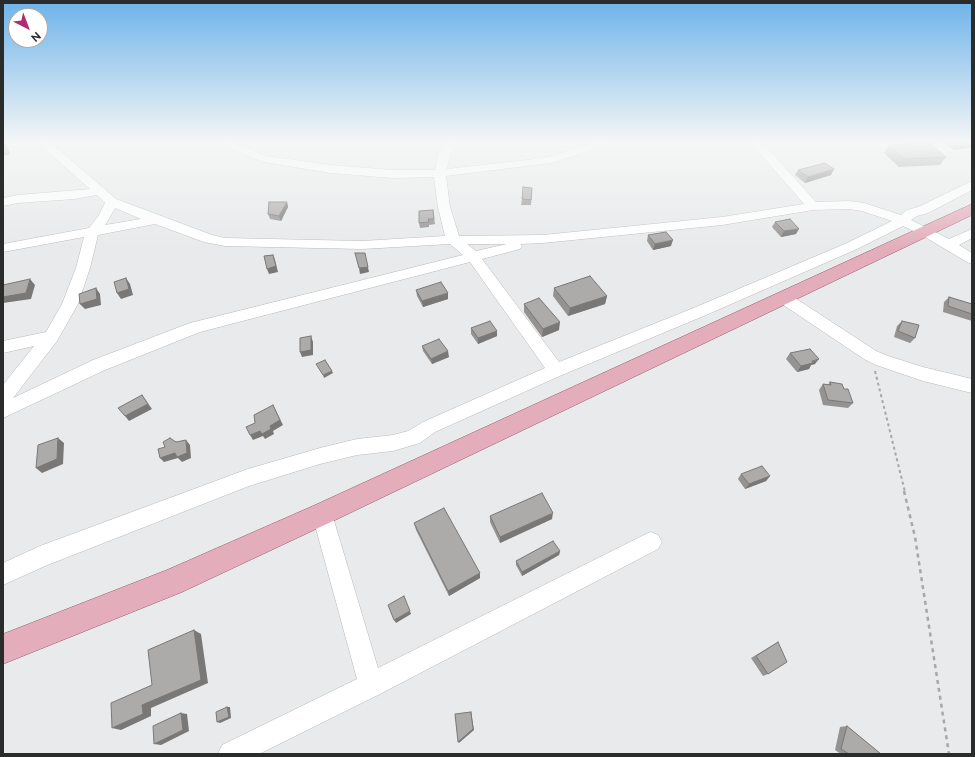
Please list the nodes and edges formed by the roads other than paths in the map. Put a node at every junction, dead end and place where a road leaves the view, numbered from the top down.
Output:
1 (85, 178) edge
2 (441, 178) edge
3 (788, 178) edge
4 (972, 185) edge
5 (100, 191) junction
6 (3, 202) edge
7 (112, 202) junction
8 (813, 206) junction
9 (972, 210) edge
10 (156, 220) junction
11 (902, 221) junction
12 (925, 231) junction
13 (92, 233) junction
14 (972, 233) edge
15 (543, 239) junction
16 (453, 240) junction
17 (949, 245) junction
18 (3, 248) edge
19 (473, 256) junction
20 (972, 259) edge
21 (784, 298) junction
22 (51, 338) junction
23 (3, 347) edge
24 (556, 370) junction
25 (972, 386) edge
26 (3, 398) edge
27 (3, 411) edge
28 (322, 514) junction
29 (651, 542) dead end
30 (3, 574) edge
31 (3, 649) edge
32 (371, 685) junction
33 (231, 754) edge

1 - 5 street
2 - 16 street
3 - 8 street
4 - 11 street
5 - 6 street
5 - 7 street
7 - 10 street
7 - 13 street
8 - 11 street
8 - 15 street
9 - 12 main road
10 - 13 street
10 - 16 street
11 - 12 street
11 - 24 street
12 - 17 street
12 - 21 main road
13 - 18 street
13 - 22 street
14 - 17 street
15 - 16 street
15 - 19 street
16 - 19 street
17 - 20 street
19 - 24 street
19 - 27 street
21 - 25 street
21 - 28 main road
22 - 23 street
22 - 26 street
24 - 30 street
28 - 31 main road
28 - 32 street
29 - 32 street
32 - 33 street

